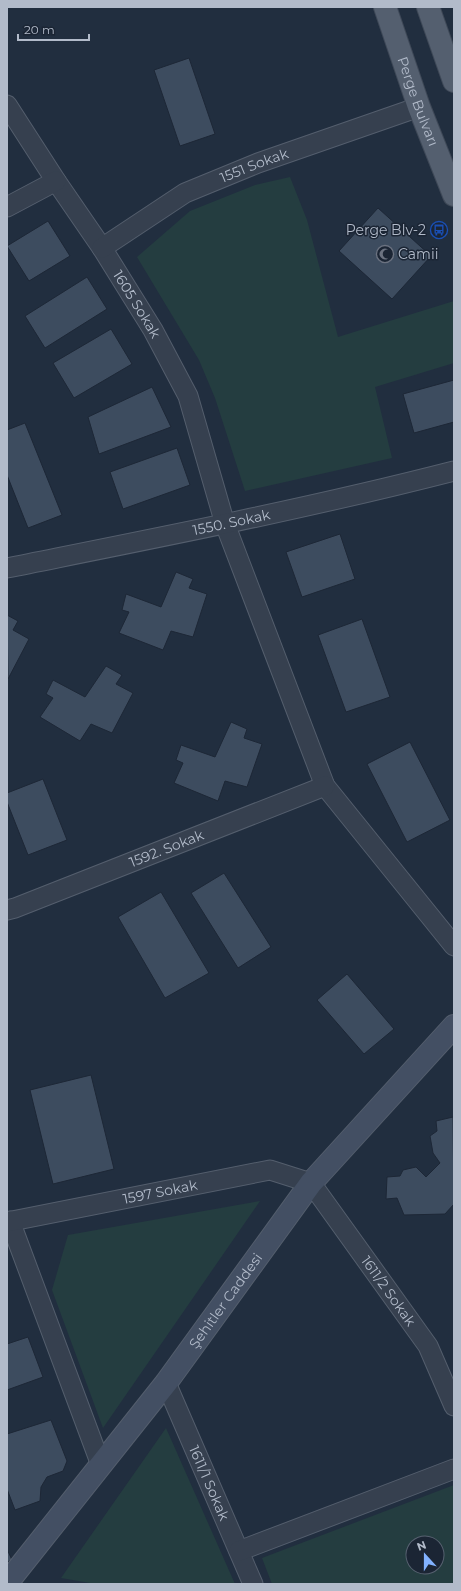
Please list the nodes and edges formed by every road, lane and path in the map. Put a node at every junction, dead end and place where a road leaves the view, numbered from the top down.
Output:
1 (385, 7) edge
2 (428, 7) edge
3 (454, 81) edge
4 (7, 105) edge
5 (419, 107) junction
6 (56, 182) junction
7 (454, 195) edge
8 (7, 207) edge
9 (102, 248) junction
10 (454, 470) edge
11 (226, 524) junction
12 (7, 568) edge
13 (325, 786) junction
14 (7, 910) edge
15 (454, 946) edge
16 (454, 1026) edge
17 (312, 1183) junction
18 (9, 1222) edge
19 (166, 1383) junction
20 (454, 1406) edge
21 (101, 1465) junction
22 (454, 1469) edge
23 (239, 1551) junction
24 (7, 1583) edge
25 (253, 1584) edge

1 - 5 main road, Perge Bulvarı
2 - 3 main road
4 - 6 street, 1605 Sokak
5 - 7 main road, Perge Bulvarı
5 - 9 street, 1551 Sokak
6 - 8 street
6 - 9 street, 1605 Sokak
9 - 11 street, 1605 Sokak
10 - 11 street, 1550. Sokak
11 - 12 street, 1550. Sokak
11 - 13 street, 1605 Sokak
13 - 14 street, 1592. Sokak
13 - 15 street, 1605 Sokak
16 - 17 street, Şehitler Caddesi
17 - 18 street, 1597 Sokak
17 - 19 street, Şehitler Caddesi
17 - 20 street, 1611/2 Sokak
18 - 21 street
19 - 21 street, Şehitler Caddesi
19 - 23 street, 1611/1 Sokak
21 - 24 street, Şehitler Caddesi
22 - 23 street
23 - 25 street, 1611/1 Sokak

